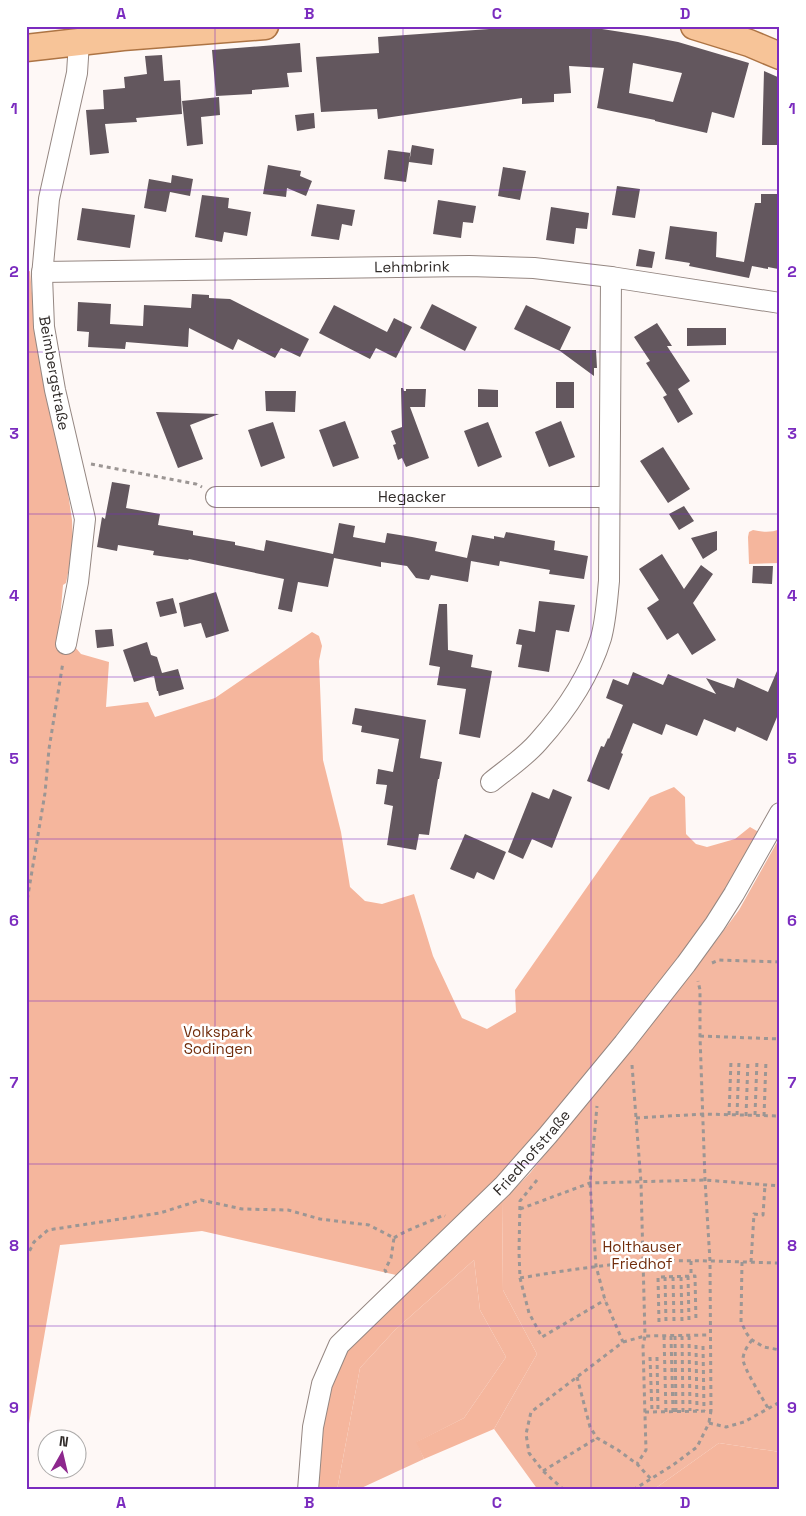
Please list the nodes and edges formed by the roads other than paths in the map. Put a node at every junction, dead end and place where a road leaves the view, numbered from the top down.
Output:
1 (265, 26) edge
2 (694, 26) edge
3 (79, 42) junction
4 (26, 48) edge
5 (780, 56) edge
6 (42, 272) junction
7 (611, 277) junction
8 (780, 303) edge
9 (216, 497) dead end
10 (609, 497) junction
11 (66, 644) road end
12 (491, 782) dead end
13 (780, 813) edge
14 (308, 1490) edge

1 - 3 main road
2 - 5 main road
3 - 4 main road
3 - 6 street, Beimbergstraße
6 - 7 street, Lehmbrink
6 - 11 street, Beimbergstraße
7 - 8 street, Lehmbrink
7 - 10 street
9 - 10 street, Hegacker
10 - 12 street
13 - 14 street, Friedhofstraße

